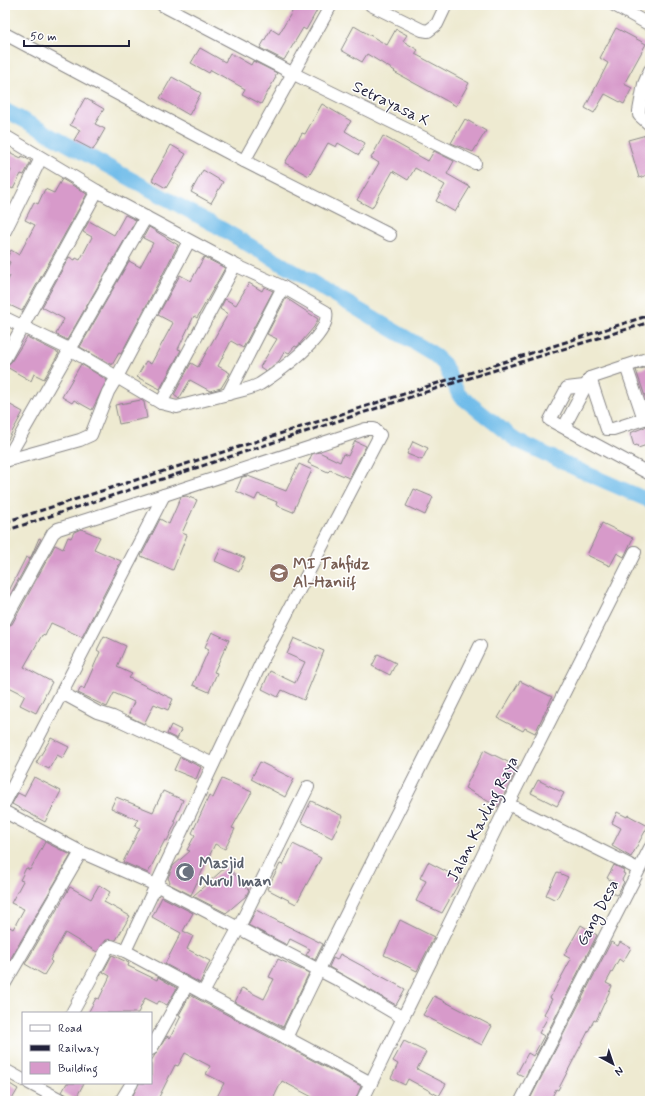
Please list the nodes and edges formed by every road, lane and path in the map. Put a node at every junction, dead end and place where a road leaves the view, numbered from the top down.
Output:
1 (162, 5) edge
2 (331, 5) edge
3 (371, 5) edge
4 (446, 5) edge
5 (614, 5) edge
6 (650, 25) edge
7 (5, 34) edge
8 (650, 70) edge
9 (294, 74) junction
10 (649, 124) dead end
11 (5, 136) edge
12 (41, 158) junction
13 (244, 161) junction
14 (475, 163) dead end
15 (97, 190) junction
16 (146, 217) junction
17 (5, 231) edge
18 (390, 235) dead end
19 (189, 241) junction
20 (235, 265) junction
21 (283, 287) junction
22 (5, 318) edge
23 (22, 326) junction
24 (71, 350) junction
25 (5, 358) edge
26 (650, 358) edge
27 (626, 366) junction
28 (117, 377) junction
29 (587, 382) junction
30 (228, 394) junction
31 (161, 403) junction
32 (647, 418) edge
33 (564, 427) junction
34 (6, 461) edge
35 (650, 474) edge
36 (164, 495) junction
37 (635, 552) dead end
38 (5, 620) edge
39 (480, 646) dead end
40 (62, 693) junction
41 (213, 764) junction
42 (308, 787) dead end
43 (5, 802) edge
44 (508, 804) junction
45 (5, 812) edge
46 (650, 848) edge
47 (81, 852) junction
48 (638, 869) junction
49 (156, 885) junction
50 (238, 930) junction
51 (125, 951) junction
52 (318, 970) junction
53 (5, 983) edge
54 (187, 985) junction
55 (203, 993) junction
56 (73, 1012) edge
57 (403, 1018) junction
58 (286, 1038) junction
59 (152, 1047) edge
60 (6, 1071) edge
61 (22, 1079) edge
62 (371, 1083) junction
63 (32, 1084) edge
64 (131, 1084) edge
65 (63, 1101) edge
66 (122, 1101) edge
67 (362, 1101) edge
68 (520, 1101) edge

1 - 9 street, Setrayasa X
2 - 9 street
3 - 4 street
5 - 6 street
7 - 13 street
8 - 10 street
9 - 13 street
9 - 14 street, Setrayasa X
11 - 12 street
12 - 15 street
12 - 17 street
13 - 18 street
15 - 16 street
15 - 23 street
16 - 19 street
16 - 24 street
19 - 20 street
19 - 28 street
20 - 21 street
20 - 31 street
21 - 30 street
21 - 30 street
22 - 23 street
23 - 24 street
23 - 25 street
24 - 28 street
24 - 34 street
26 - 27 street
27 - 29 street
27 - 32 street
28 - 31 street
28 - 34 street
29 - 32 street
29 - 33 street
29 - 33 street
30 - 31 street
33 - 35 street
36 - 38 street
36 - 40 street
36 - 41 street
37 - 44 street, Jalan Kavling Raya
39 - 52 street
40 - 41 street
40 - 43 street
41 - 49 street
42 - 50 street
44 - 48 street, Gang Desa
44 - 57 street, Jalan Kavling Raya
45 - 47 street
46 - 48 street
47 - 49 street
47 - 53 street
48 - 68 street, Gang Desa
49 - 50 street
49 - 51 street
50 - 52 street
50 - 55 street
51 - 54 street
51 - 56 street
52 - 57 street
52 - 58 street
54 - 55 street
54 - 59 street
55 - 58 street
57 - 62 street, Jalan Kavling Raya
58 - 62 street
60 - 61 street
62 - 67 street, Jalan Kavling Raya
63 - 65 street
64 - 66 street

